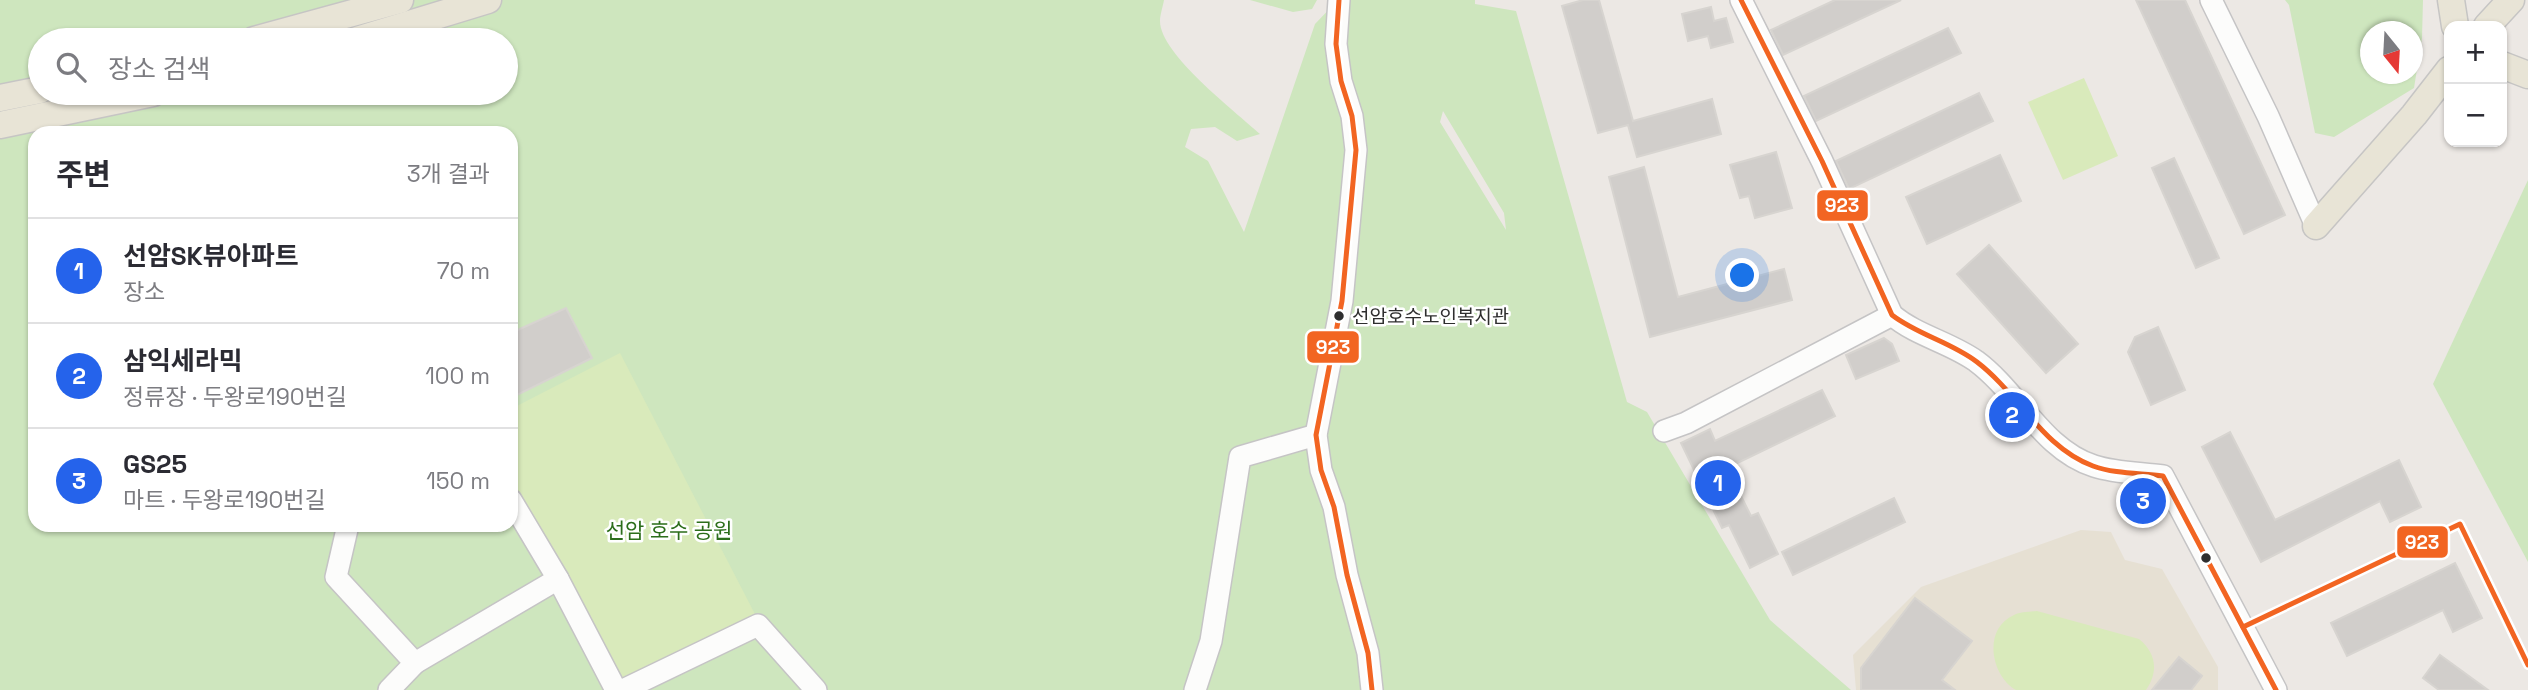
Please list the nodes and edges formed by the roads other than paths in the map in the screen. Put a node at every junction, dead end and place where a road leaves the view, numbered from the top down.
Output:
1 (400, 0) edge
2 (488, 0) edge
3 (1339, 0) edge
4 (1741, 0) edge
5 (2211, 0) edge
6 (2451, 0) edge
7 (2511, 0) edge
8 (2454, 21) edge
9 (2492, 21) edge
10 (298, 28) edge
11 (396, 28) edge
12 (2507, 67) edge
13 (2444, 75) edge
14 (2528, 75) edge
15 (28, 92) edge
16 (0, 98) edge
17 (96, 105) edge
18 (0, 125) edge
19 (2316, 226) joint
20 (1892, 314) junction
21 (1664, 431) dead end
22 (1316, 435) junction
23 (518, 512) edge
24 (346, 532) edge
25 (558, 579) junction
26 (415, 663) junction
27 (389, 690) edge
28 (616, 690) edge
29 (623, 690) edge
30 (816, 690) edge
31 (1195, 690) edge
32 (1372, 690) edge
33 (2276, 690) edge

1 - 10 main road
2 - 11 main road
3 - 22 street
4 - 20 street
5 - 19 street
6 - 8 main road
7 - 9 main road
12 - 14 main road
13 - 19 main road
15 - 16 main road
17 - 18 main road
20 - 21 street
20 - 33 street
22 - 31 street
22 - 32 street
23 - 25 street
24 - 26 street
25 - 26 street
25 - 28 street
26 - 27 street
29 - 30 street

